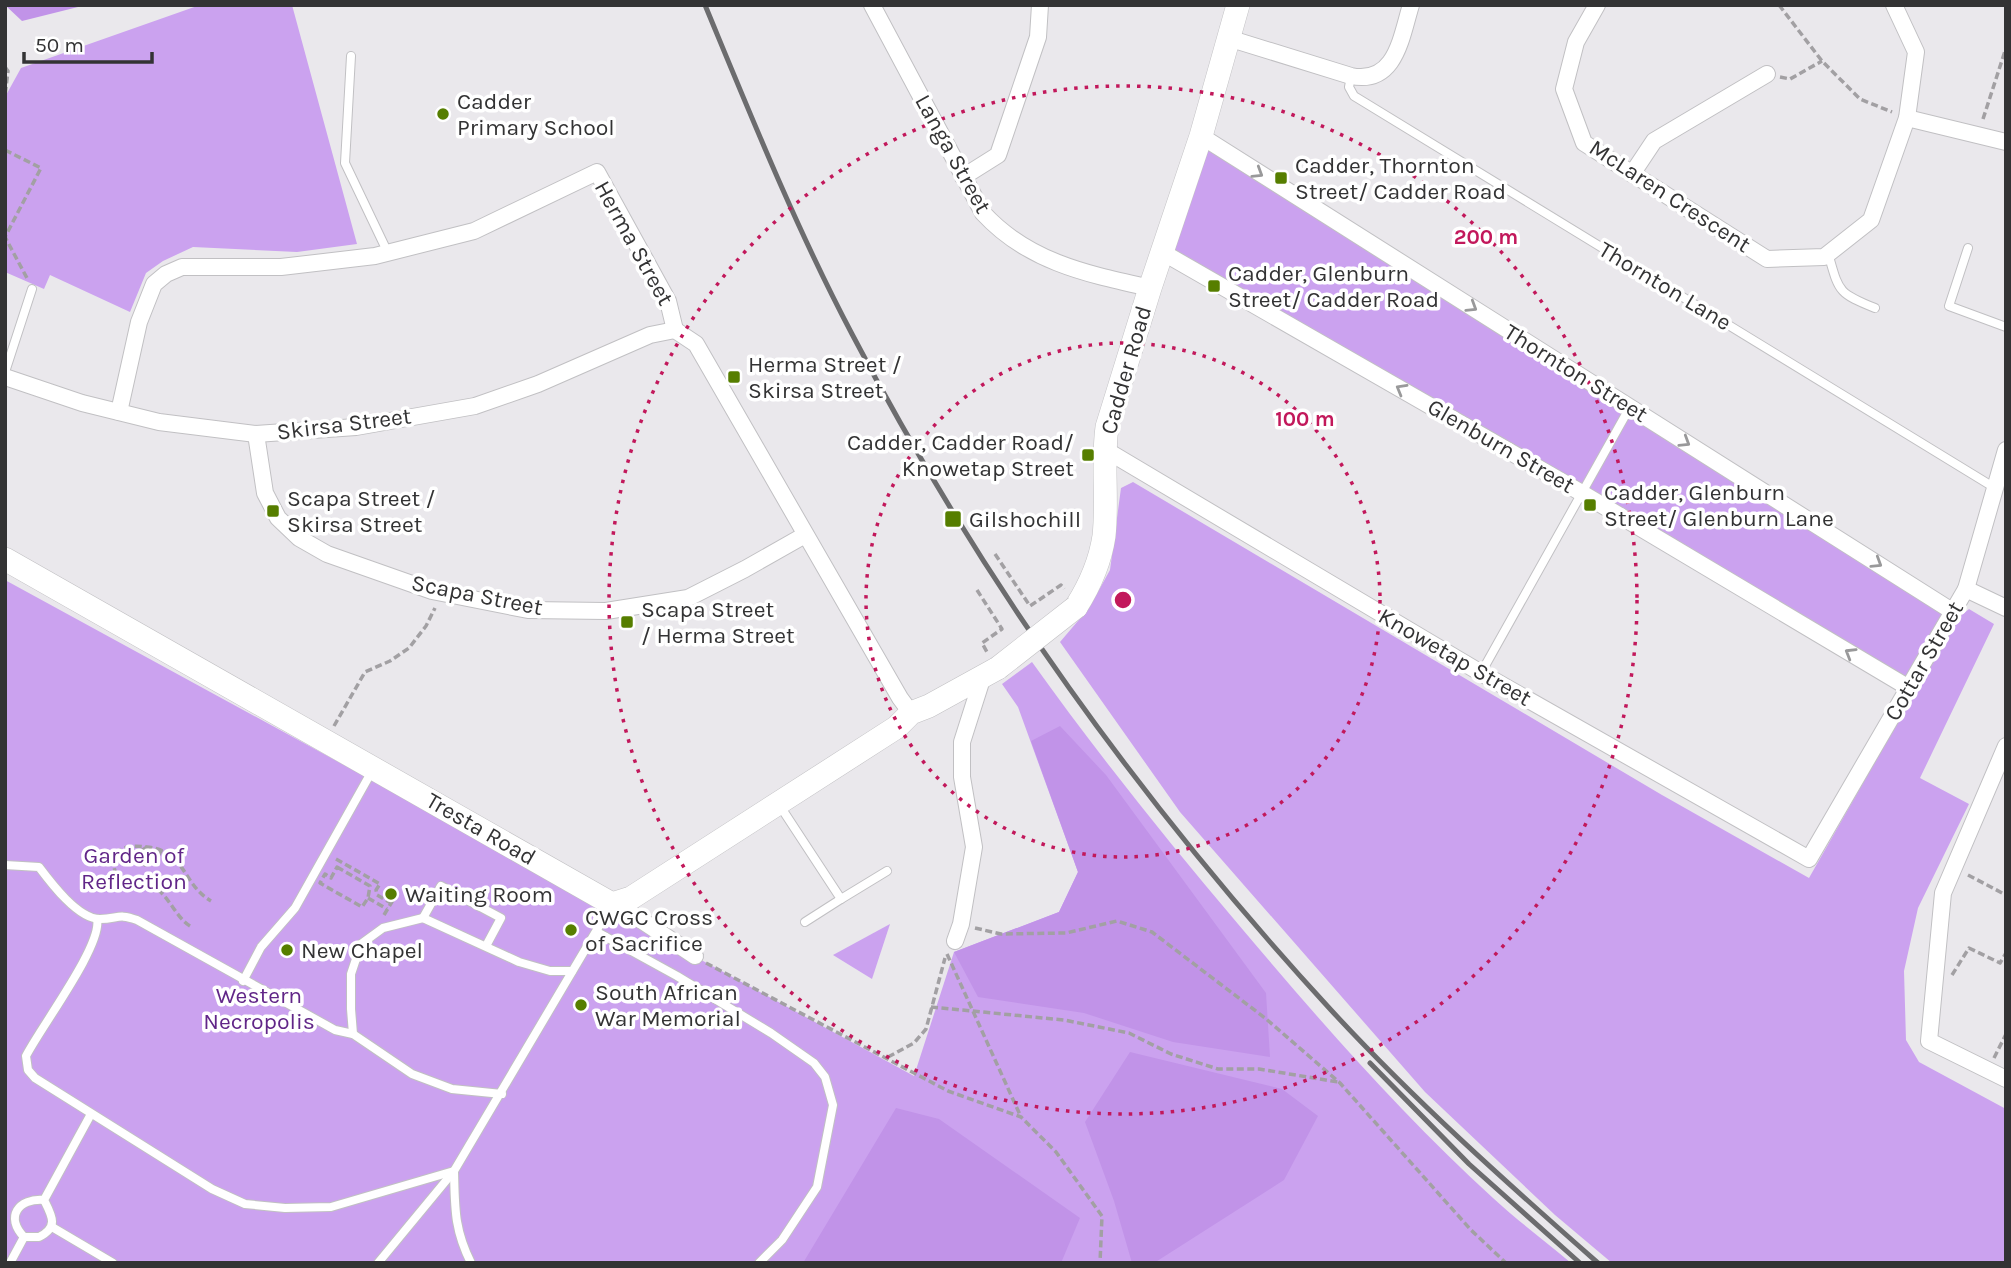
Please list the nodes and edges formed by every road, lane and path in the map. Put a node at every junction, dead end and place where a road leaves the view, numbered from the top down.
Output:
1 (872, 5) edge
2 (1040, 5) edge
3 (1238, 5) edge
4 (1411, 5) edge
5 (1597, 5) edge
6 (1779, 5) edge
7 (1894, 5) edge
8 (1228, 38) junction
9 (2006, 48) edge
10 (351, 56) dead end
11 (1822, 61) junction
12 (5, 67) edge
13 (1767, 74) joint
14 (1351, 76) junction
15 (5, 96) edge
16 (1907, 118) junction
17 (1200, 136) junction
18 (1978, 136) junction
19 (2006, 142) edge
20 (5, 150) edge
21 (1632, 174) junction
22 (963, 177) junction
23 (1968, 248) dead end
24 (1162, 252) junction
25 (388, 253) junction
26 (1828, 253) junction
27 (1150, 288) junction
28 (33, 289) joint
29 (1875, 308) dead end
30 (2006, 327) edge
31 (675, 330) junction
32 (5, 375) edge
33 (1630, 407) junction
34 (119, 412) junction
35 (256, 434) junction
36 (1104, 449) junction
37 (2006, 450) edge
38 (1995, 488) junction
39 (1580, 492) junction
40 (805, 535) junction
41 (995, 554) dead end
42 (5, 559) edge
43 (1061, 585) dead end
44 (1966, 589) junction
45 (976, 590) dead end
46 (442, 593) junction
47 (2006, 608) edge
48 (1952, 611) junction
49 (982, 643) dead end
50 (991, 672) junction
51 (1481, 673) junction
52 (1909, 688) junction
53 (911, 712) junction
54 (326, 741) junction
55 (2006, 746) edge
56 (373, 768) junction
57 (778, 803) junction
58 (147, 847) junction
59 (162, 849) junction
60 (1809, 859) joint
61 (329, 863) dead end
62 (5, 865) edge
63 (1953, 868) junction
64 (356, 870) junction
65 (887, 871) dead end
66 (353, 876) junction
67 (2006, 895) edge
68 (368, 898) junction
69 (841, 900) junction
70 (211, 901) dead end
71 (391, 903) dead end
72 (615, 904) junction
73 (387, 909) dead end
74 (424, 918) junction
75 (97, 919) junction
76 (804, 922) dead end
77 (961, 924) junction
78 (190, 926) dead end
79 (597, 932) junction
80 (955, 941) joint
81 (486, 946) junction
82 (2006, 953) edge
83 (695, 956) joint
84 (946, 956) junction
85 (2000, 963) junction
86 (2006, 966) edge
87 (572, 971) junction
88 (1951, 978) dead end
89 (243, 981) junction
90 (931, 1007) junction
91 (972, 1010) junction
92 (353, 1034) junction
93 (2006, 1034) edge
94 (887, 1057) junction
95 (1988, 1071) junction
96 (2006, 1079) edge
97 (1340, 1083) junction
98 (502, 1094) junction
99 (90, 1114) junction
100 (1021, 1117) junction
101 (454, 1171) junction
102 (44, 1200) junction
103 (52, 1227) junction
104 (24, 1237) junction
105 (10, 1263) edge
106 (113, 1263) edge
107 (379, 1263) edge
108 (471, 1263) edge
109 (759, 1263) edge
110 (1100, 1263) edge
111 (1506, 1263) edge

1 - 22 street, Langa Street
2 - 22 street
3 - 8 street, Cadder Road
4 - 14 street
5 - 21 street, McLaren Crescent
6 - 11 path
7 - 16 street, McLaren Crescent
8 - 14 street
8 - 17 street, Cadder Road
9 - 18 path
10 - 25 lane
11 - 13 path
11 - 16 path
12 - 15 path
13 - 21 street
14 - 38 lane, Thornton Lane
16 - 18 street
16 - 26 street, McLaren Crescent
17 - 24 street, Cadder Road
17 -> 33 street, Thornton Street
18 - 19 street
20 - 28 path
21 - 26 street, McLaren Crescent
22 - 27 street, Langa Street
23 - 30 lane
24 - 27 street, Cadder Road
39 -> 24 street, Glenburn Street
25 - 31 street, Herma Street
25 - 34 street, Herma Street
26 - 29 lane
27 - 36 street, Cadder Road
28 - 32 lane
31 - 35 street, Skirsa Street
31 - 40 street, Herma Street
32 - 34 street, Skirsa Street
33 - 39 lane
33 -> 48 street, Thornton Street
34 - 35 street, Skirsa Street
35 - 46 street, Scapa Street
36 - 50 street, Cadder Road, bridge
36 - 51 street, Knowetap Street
37 - 38 street, Cottar Street
38 - 44 street, Cottar Street
39 - 51 lane
52 -> 39 street, Glenburn Street
40 - 46 street, Scapa Street
40 - 53 street, Herma Street
41 - 43 path
42 - 54 street, Tresta Road
44 - 47 street
44 - 48 street, Cottar Street
45 - 49 path
46 - 54 path
48 - 52 street, Cottar Street
50 - 53 street
50 - 77 street
51 - 60 street, Knowetap Street
52 - 60 street, Cottar Street
53 - 57 street
54 - 56 street, Tresta Road
55 - 63 street
56 - 72 street, Tresta Road
56 - 89 lane
57 - 69 lane
57 - 72 street
58 - 59 path
58 - 59 path
58 - 78 path
59 - 70 path
61 - 64 path
62 - 75 lane
63 - 67 path
63 - 95 street
64 - 66 path
64 - 71 path
65 - 69 lane
66 - 68 path
66 - 68 path
68 - 73 path
69 - 76 lane
72 - 79 lane
72 - 83 street
74 - 81 lane
74 - 81 lane
74 - 92 lane
75 - 89 lane
75 - 99 lane
77 - 80 street
77 - 97 path
79 - 87 lane
79 - 109 lane
80 - 84 path
81 - 87 lane
82 - 85 path
83 - 94 path
84 - 90 path
84 - 91 path
85 - 86 path
85 - 88 path
87 - 98 lane
89 - 92 lane
90 - 91 path
90 - 94 path
91 - 97 path
91 - 100 path
92 - 98 lane
93 - 95 path
94 - 100 path
95 - 96 street
97 - 111 path
98 - 101 lane
99 - 101 lane
99 - 102 lane
100 - 110 path
101 - 107 lane
101 - 108 lane
102 - 103 lane
102 - 104 lane
103 - 104 lane
103 - 106 lane
104 - 105 lane

